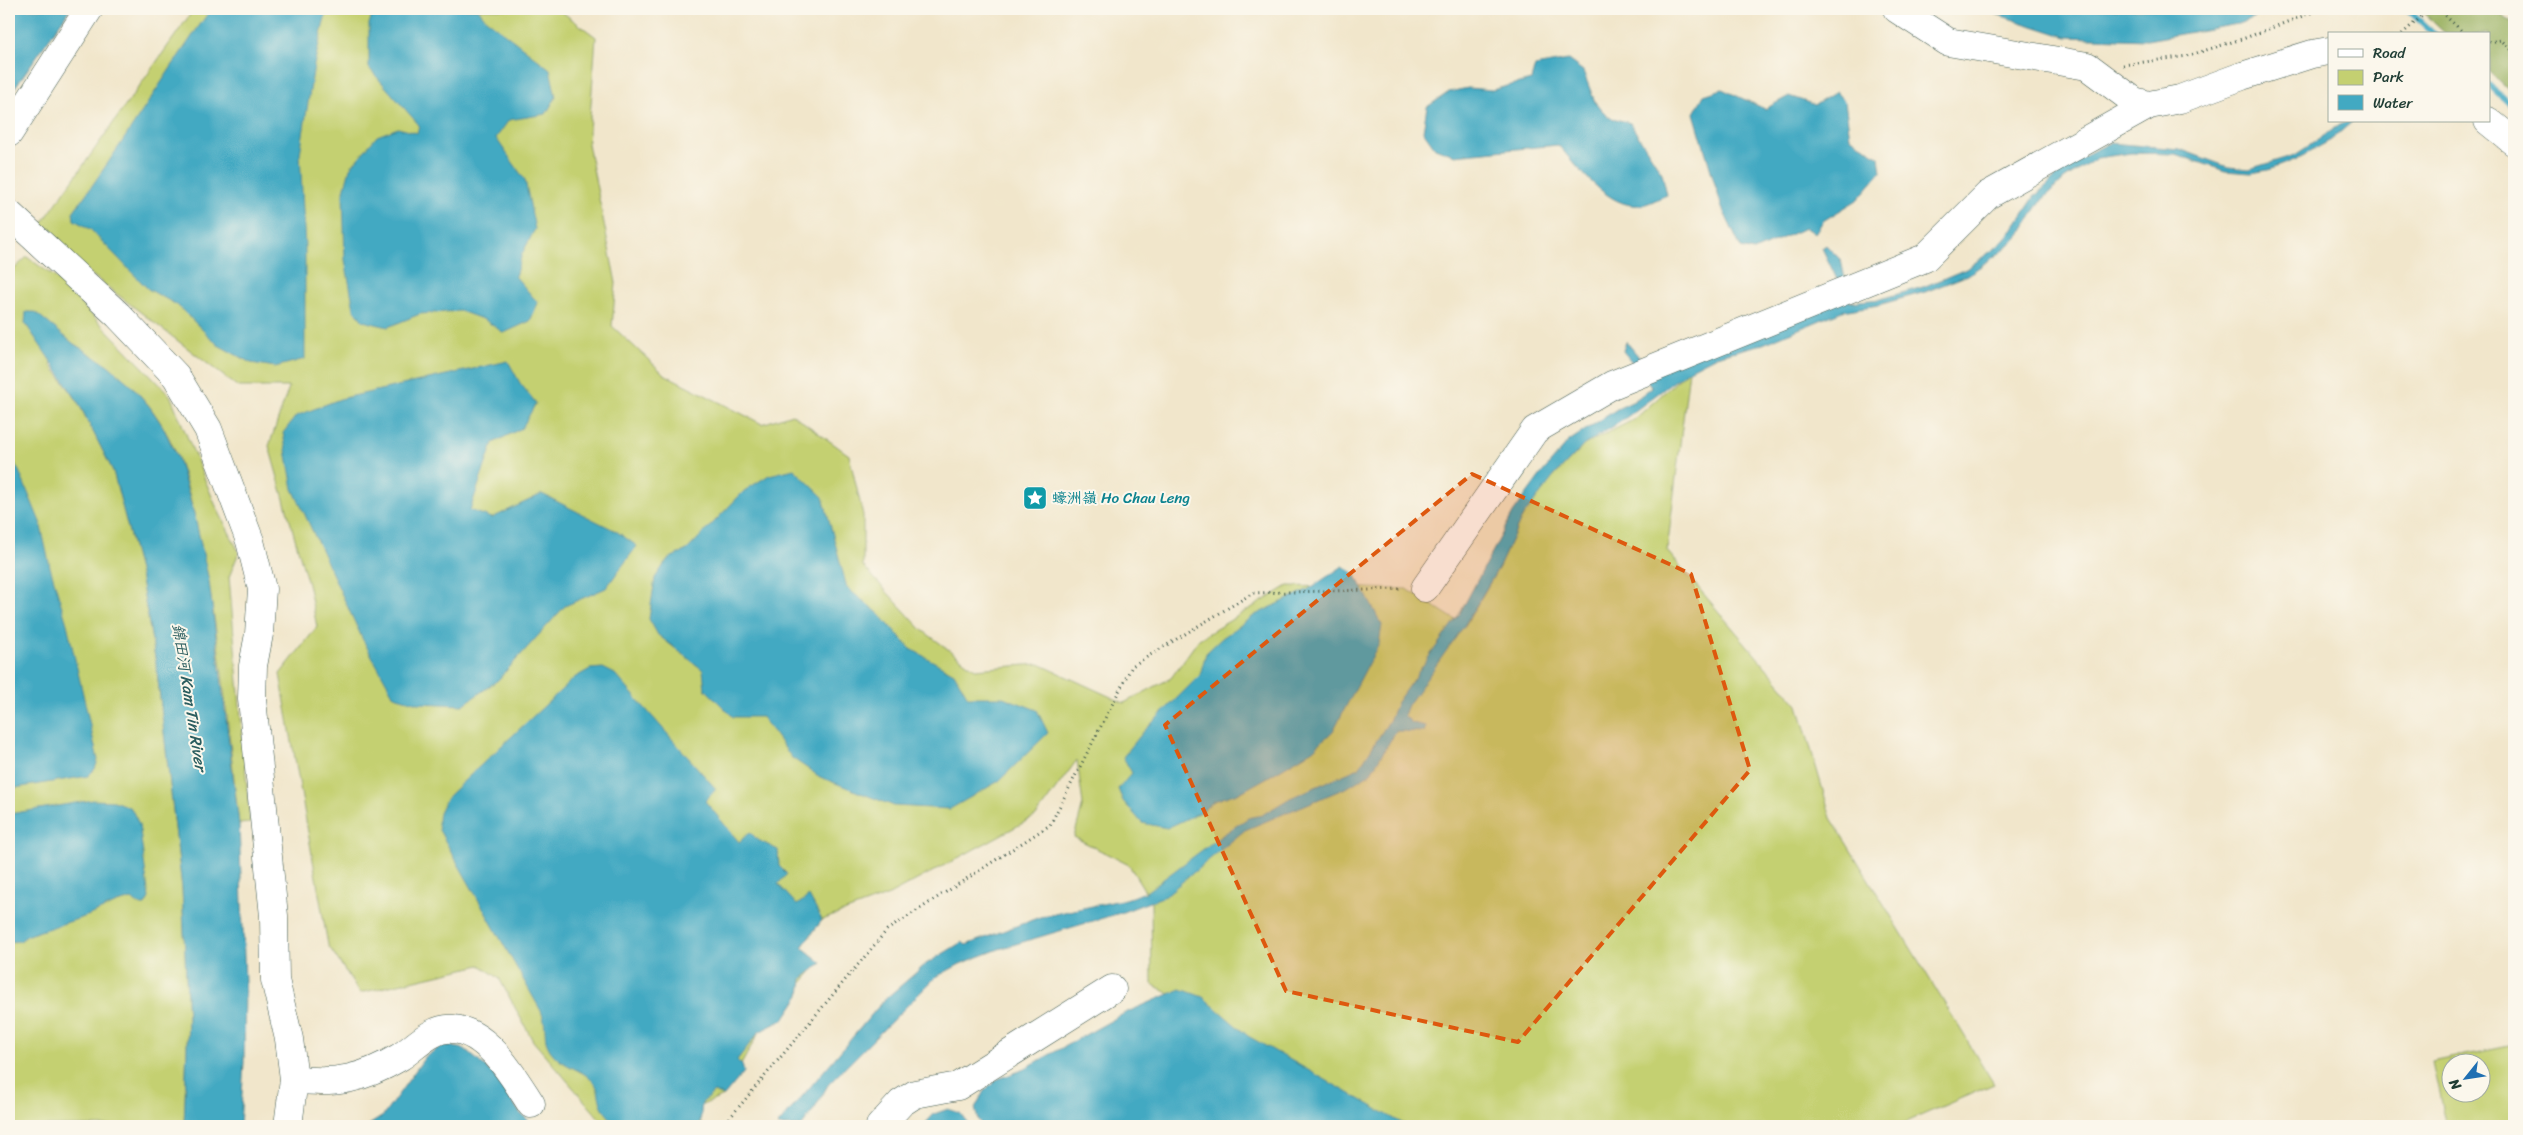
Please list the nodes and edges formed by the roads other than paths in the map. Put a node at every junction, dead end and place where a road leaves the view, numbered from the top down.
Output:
1 (89, 9) edge
2 (1897, 9) edge
3 (2328, 51) edge
4 (2149, 105) junction
5 (2489, 122) edge
6 (9, 133) edge
7 (2514, 142) edge
8 (9, 214) edge
9 (1426, 588) road end
10 (1112, 989) dead end
11 (294, 1079) junction
12 (531, 1104) dead end
13 (288, 1126) edge
14 (880, 1126) edge

1 - 6 street
2 - 4 street
3 - 4 street
4 - 9 street
5 - 7 street
8 - 11 street
10 - 14 street
11 - 12 street
11 - 13 street

